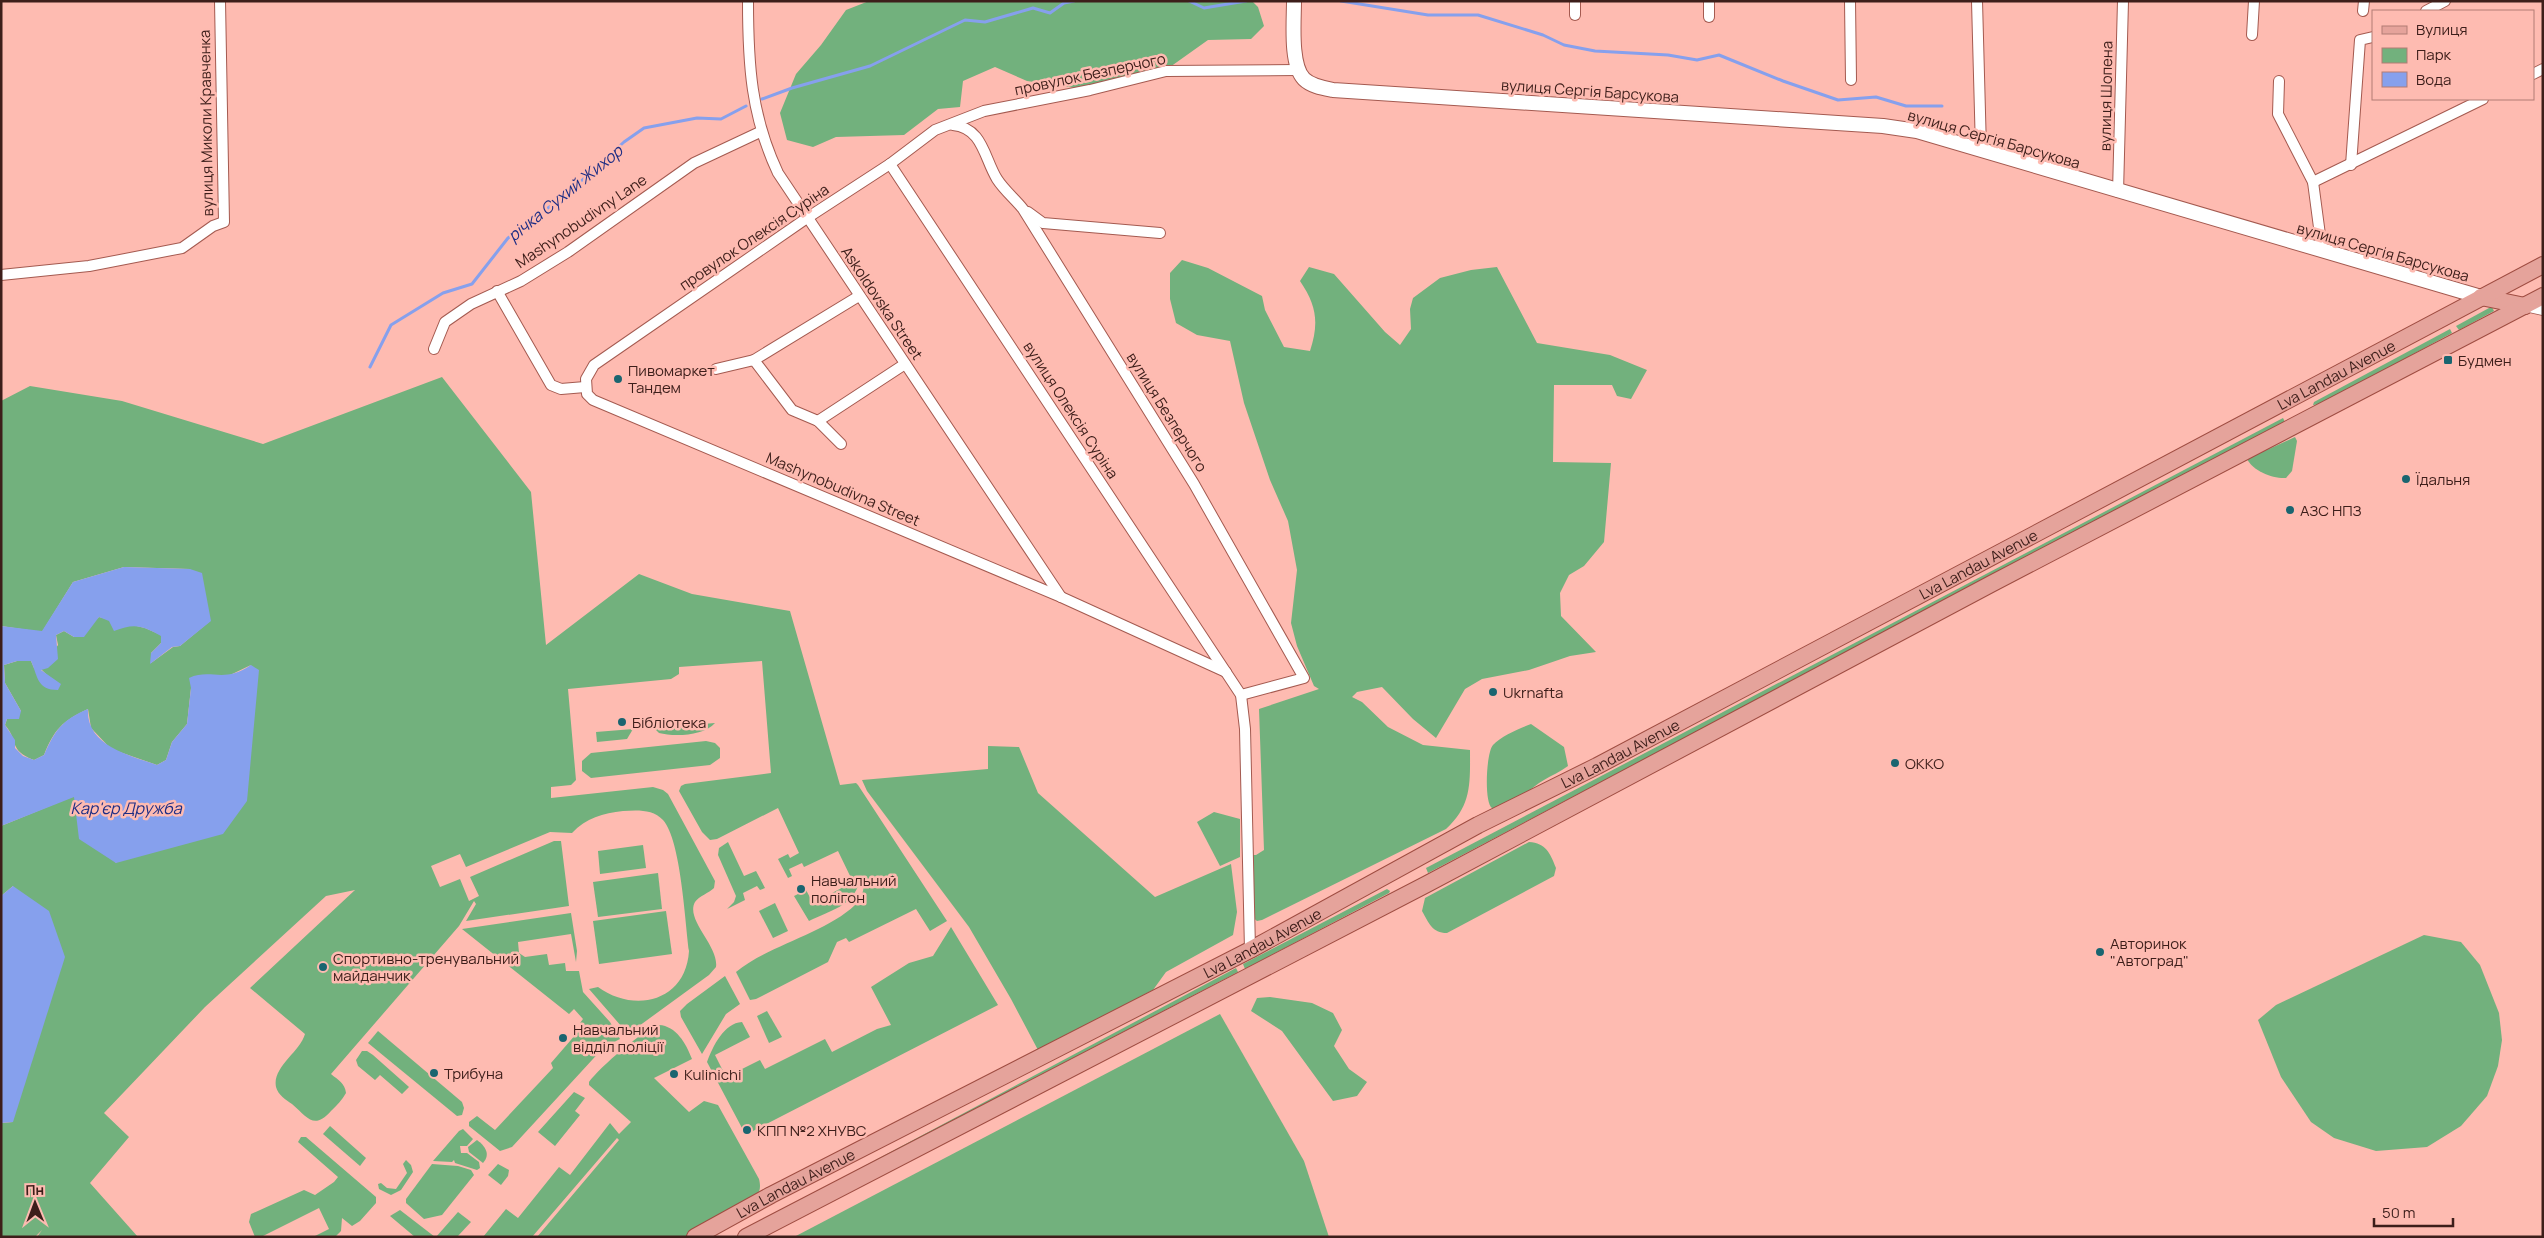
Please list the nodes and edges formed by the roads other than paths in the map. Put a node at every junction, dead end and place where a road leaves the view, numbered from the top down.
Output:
1 (220, 1) edge
2 (748, 1) edge
3 (1294, 1) edge
4 (1575, 1) edge
5 (1709, 1) edge
6 (1850, 1) edge
7 (1977, 1) edge
8 (2123, 1) edge
9 (2254, 1) edge
10 (2445, 1) edge
11 (2428, 10) edge
12 (1575, 15) dead end
13 (1708, 17) dead end
14 (2252, 35) dead end
15 (2372, 37) edge
16 (1301, 75) junction
17 (1851, 80) dead end
18 (2279, 81) dead end
19 (2481, 100) edge
20 (952, 125) junction
21 (760, 132) junction
22 (1981, 150) junction
23 (890, 164) junction
24 (2351, 165) junction
25 (2313, 182) junction
26 (2118, 192) junction
27 (1023, 209) junction
28 (807, 218) junction
29 (1160, 233) dead end
30 (2322, 250) junction
31 (2543, 265) edge
32 (1, 275) edge
33 (497, 291) junction
34 (859, 296) junction
35 (2543, 296) edge
36 (2481, 297) junction
37 (2524, 306) junction
38 (2543, 310) edge
39 (434, 349) dead end
40 (754, 360) junction
41 (905, 364) junction
42 (716, 369) dead end
43 (585, 387) junction
44 (2296, 396) junction
45 (2309, 419) junction
46 (818, 421) junction
47 (841, 444) dead end
48 (1061, 596) junction
49 (1226, 672) junction
50 (1241, 695) junction
51 (1414, 861) junction
52 (1427, 884) junction
53 (1250, 950) junction
54 (695, 1237) edge
55 (746, 1237) edge

1 - 32 street, вулиця Миколи Кравченка
2 - 21 street, Askoldovska Street
3 - 16 main road
4 - 12 street
5 - 13 street
6 - 17 street
7 - 22 street
8 - 26 street, вулиця Шопена
9 - 14 street
10 - 11 street
15 - 24 street
16 - 20 street, провулок Безперчого
16 - 22 main road, вулиця Сергія Барсукова
18 - 25 street
19 - 24 street
20 - 23 street, провулок Олексія Суріна
20 - 27 street, вулиця Безперчого
21 - 28 street, Askoldovska Street
21 - 33 street, Mashynobudivny Lane
22 - 26 main road, вулиця Сергія Барсукова
23 - 28 street, провулок Олексія Суріна
23 - 49 street, вулиця Олексія Суріна
24 - 25 street
25 - 30 street
26 - 30 main road, вулиця Сергія Барсукова
27 - 29 street
27 - 50 street, вулиця Безперчого
28 - 34 street, Askoldovska Street
28 - 43 street, провулок Олексія Суріна
30 - 36 main road, вулиця Сергія Барсукова
31 - 36 main road, Lva Landau Avenue
33 - 39 street, Mashynobudivny Lane
33 - 43 street
34 - 40 street
34 - 41 street, Askoldovska Street
35 - 37 main road, Lva Landau Avenue
36 - 37 main road
36 - 44 main road, Lva Landau Avenue
37 - 38 street
37 - 45 main road, Lva Landau Avenue
40 - 42 street
40 - 46 street
41 - 46 street
41 - 48 street, Askoldovska Street
43 - 48 street, Mashynobudivna Street
44 - 45 main road
44 - 51 main road, Lva Landau Avenue
45 - 52 main road, Lva Landau Avenue
46 - 47 street
48 - 49 street, Mashynobudivna Street
49 - 50 street, вулиця Олексія Суріна
50 - 53 street
51 - 52 main road
51 - 53 main road, Lva Landau Avenue
52 - 55 main road, Lva Landau Avenue
53 - 54 main road, Lva Landau Avenue

